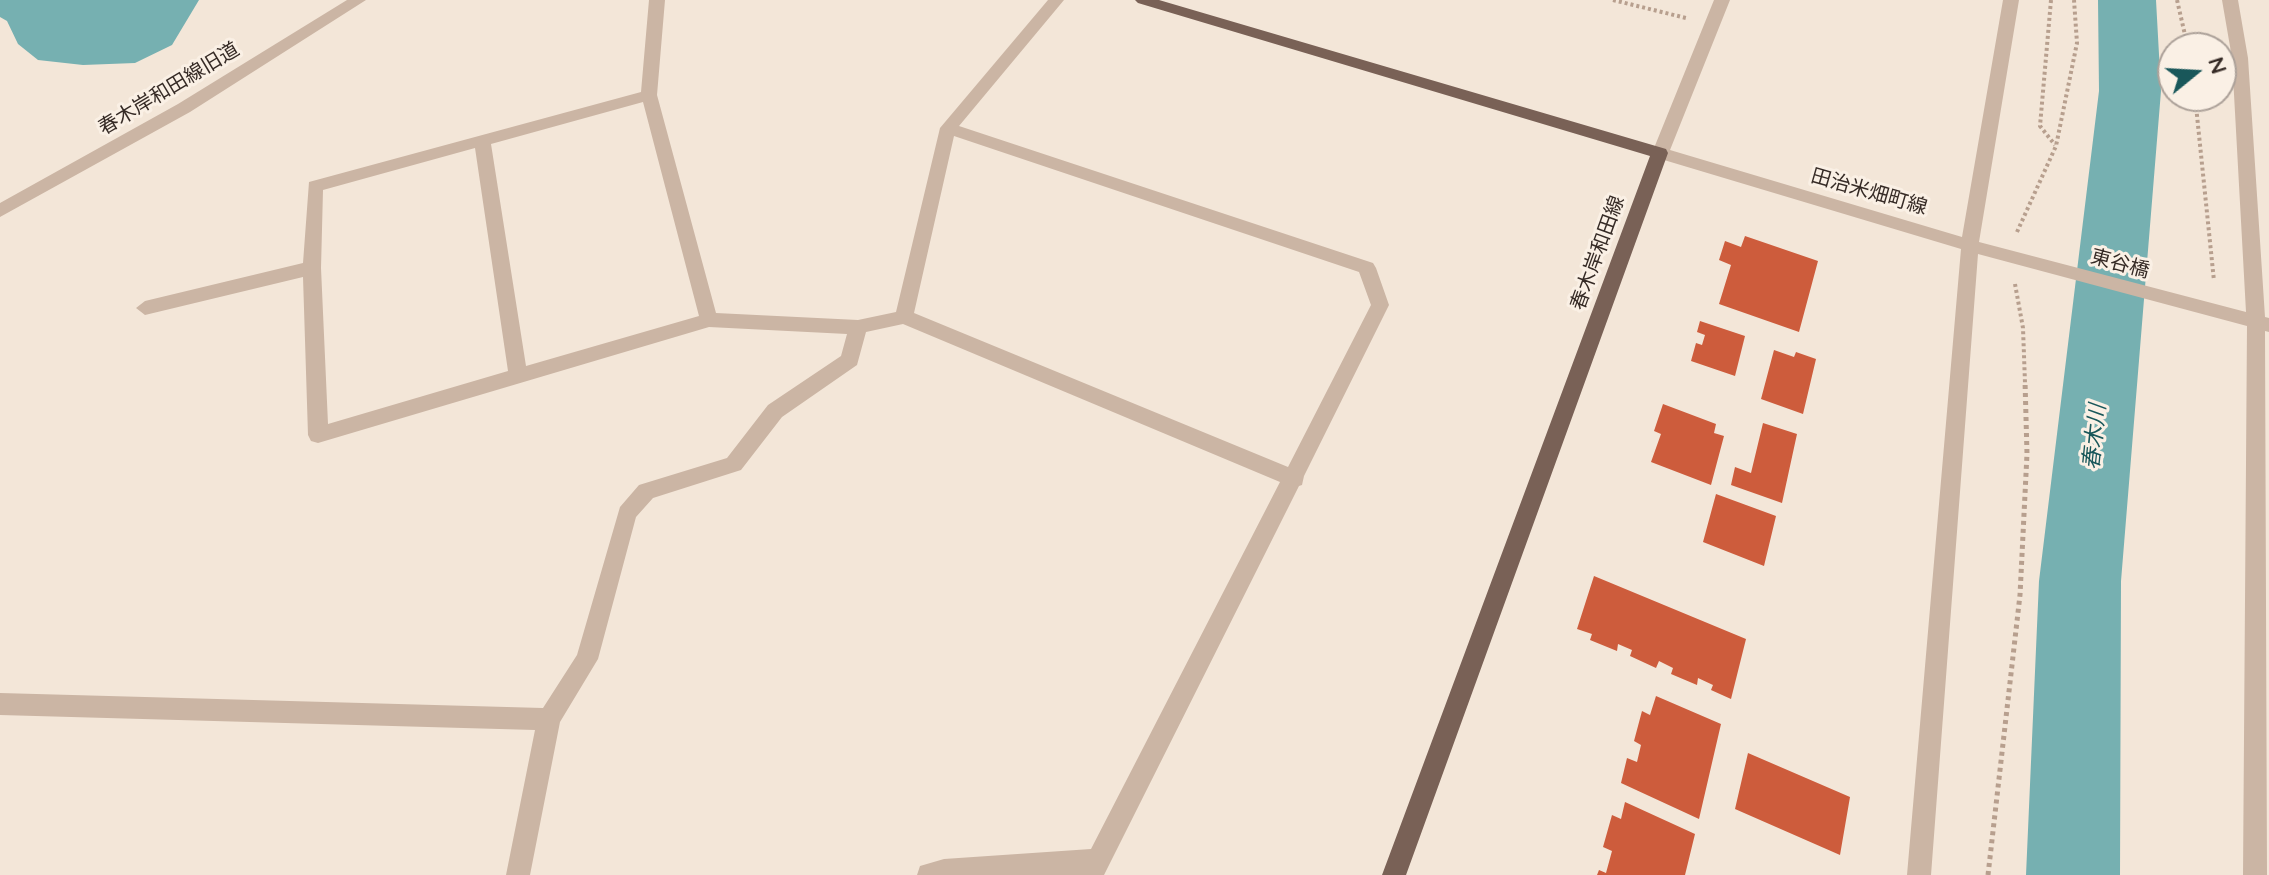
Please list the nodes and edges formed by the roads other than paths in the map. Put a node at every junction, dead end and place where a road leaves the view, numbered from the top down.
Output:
1 (358, 0) edge
2 (657, 0) edge
3 (1056, 0) edge
4 (1143, 0) edge
5 (1722, 0) edge
6 (2011, 0) edge
7 (2230, 0) edge
8 (649, 95) junction
9 (948, 128) junction
10 (482, 142) junction
11 (1660, 153) junction
12 (0, 211) edge
13 (1970, 244) junction
14 (312, 268) junction
15 (2066, 272) joint
16 (145, 308) dead end
17 (904, 317) junction
18 (709, 320) junction
19 (2262, 324) edge
20 (858, 327) junction
21 (518, 374) junction
22 (1295, 479) junction
23 (0, 704) edge
24 (549, 719) junction
25 (1094, 868) edge
26 (518, 875) edge
27 (929, 875) edge
28 (1394, 875) edge
29 (1919, 875) edge
30 (2255, 875) edge

1 - 12 street, 春木岸和田線旧道
2 - 8 street
3 - 9 street
4 - 11 main road
5 - 11 street
6 - 13 street
7 - 19 street
8 - 10 street
8 - 18 street
9 - 17 street
9 - 22 street
10 - 14 street
10 - 21 street
11 - 13 street, 田治米畑町線
11 - 28 main road, 春木岸和田線
13 - 15 street, 田治米畑町線
13 - 29 street
14 - 16 street
14 - 21 street
15 - 19 street, 東谷橋
17 - 20 street
17 - 22 street
18 - 20 street
18 - 21 street
19 - 30 street
20 - 24 street
22 - 25 street
23 - 24 street
24 - 26 street
25 - 27 street

